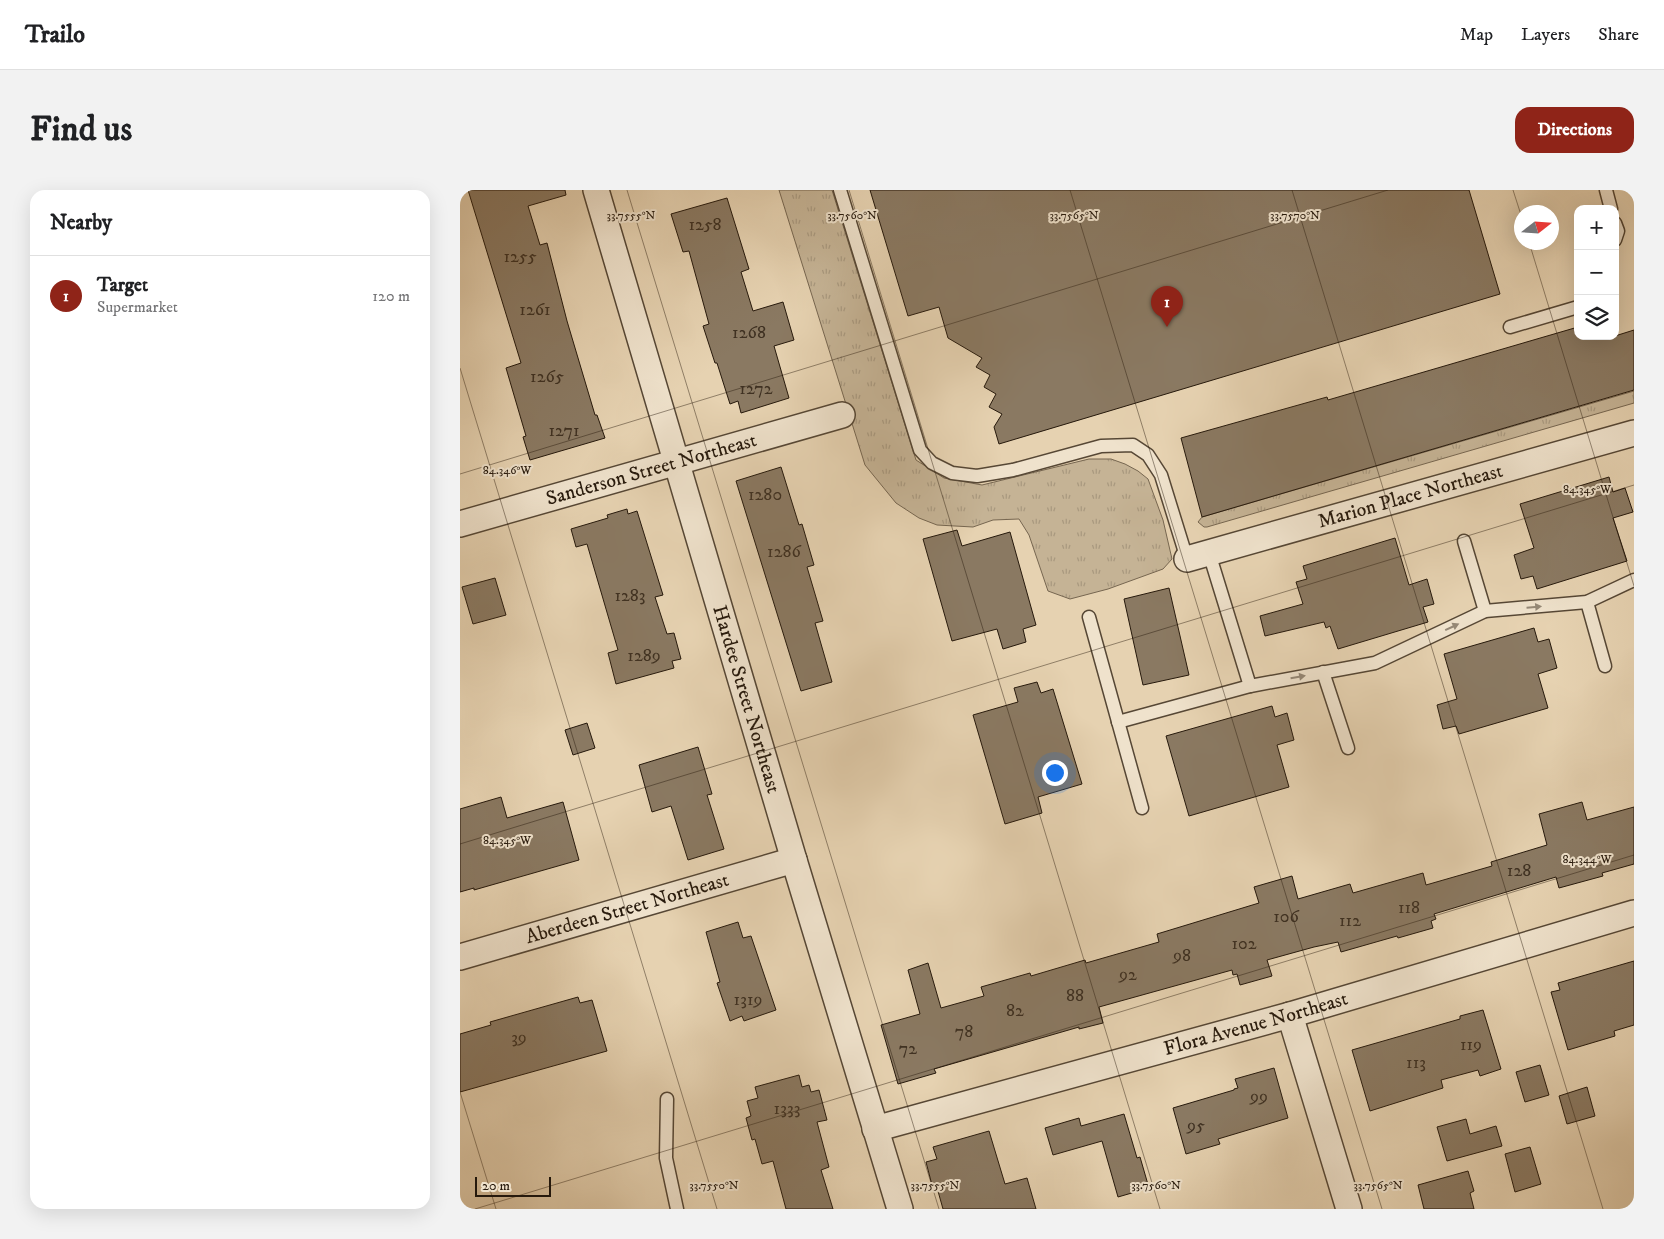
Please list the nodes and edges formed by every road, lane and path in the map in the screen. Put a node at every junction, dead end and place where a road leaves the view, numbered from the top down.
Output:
1 (596, 190) edge
2 (840, 190) edge
3 (1606, 190) edge
4 (1610, 205) edge
5 (1574, 308) edge
6 (1510, 327) dead end
7 (842, 415) dead end
8 (1634, 433) edge
9 (678, 463) junction
10 (460, 524) edge
11 (1464, 541) dead end
12 (1198, 556) junction
13 (1634, 580) edge
14 (1587, 602) junction
15 (1485, 611) junction
16 (1089, 617) dead end
17 (1605, 666) dead end
18 (1323, 672) junction
19 (1250, 686) junction
20 (1118, 722) junction
21 (1348, 748) dead end
22 (1142, 808) dead end
23 (794, 860) junction
24 (1634, 913) edge
25 (460, 957) edge
26 (1290, 1015) junction
27 (667, 1099) dead end
28 (875, 1129) junction
29 (677, 1209) edge
30 (900, 1209) edge
31 (1349, 1209) edge

1 - 9 street, Hardee Street Northeast
2 - 12 lane
3 - 4 lane
5 - 6 lane
7 - 9 street, Sanderson Street Northeast
8 - 12 street, Marion Place Northeast
9 - 10 street, Sanderson Street Northeast
9 - 23 street, Hardee Street Northeast
11 - 15 lane
12 - 19 lane
13 - 14 lane
15 -> 14 lane
14 - 17 lane
18 -> 15 lane
16 - 20 lane
19 -> 18 lane
18 - 21 lane
19 - 20 lane
20 - 22 lane
23 - 25 street, Aberdeen Street Northeast
23 - 28 street, Hardee Street Northeast
24 - 26 street, Flora Avenue Northeast
26 - 28 street, Flora Avenue Northeast
26 - 31 street
27 - 29 lane
28 - 30 street, Hardee Street Northeast

